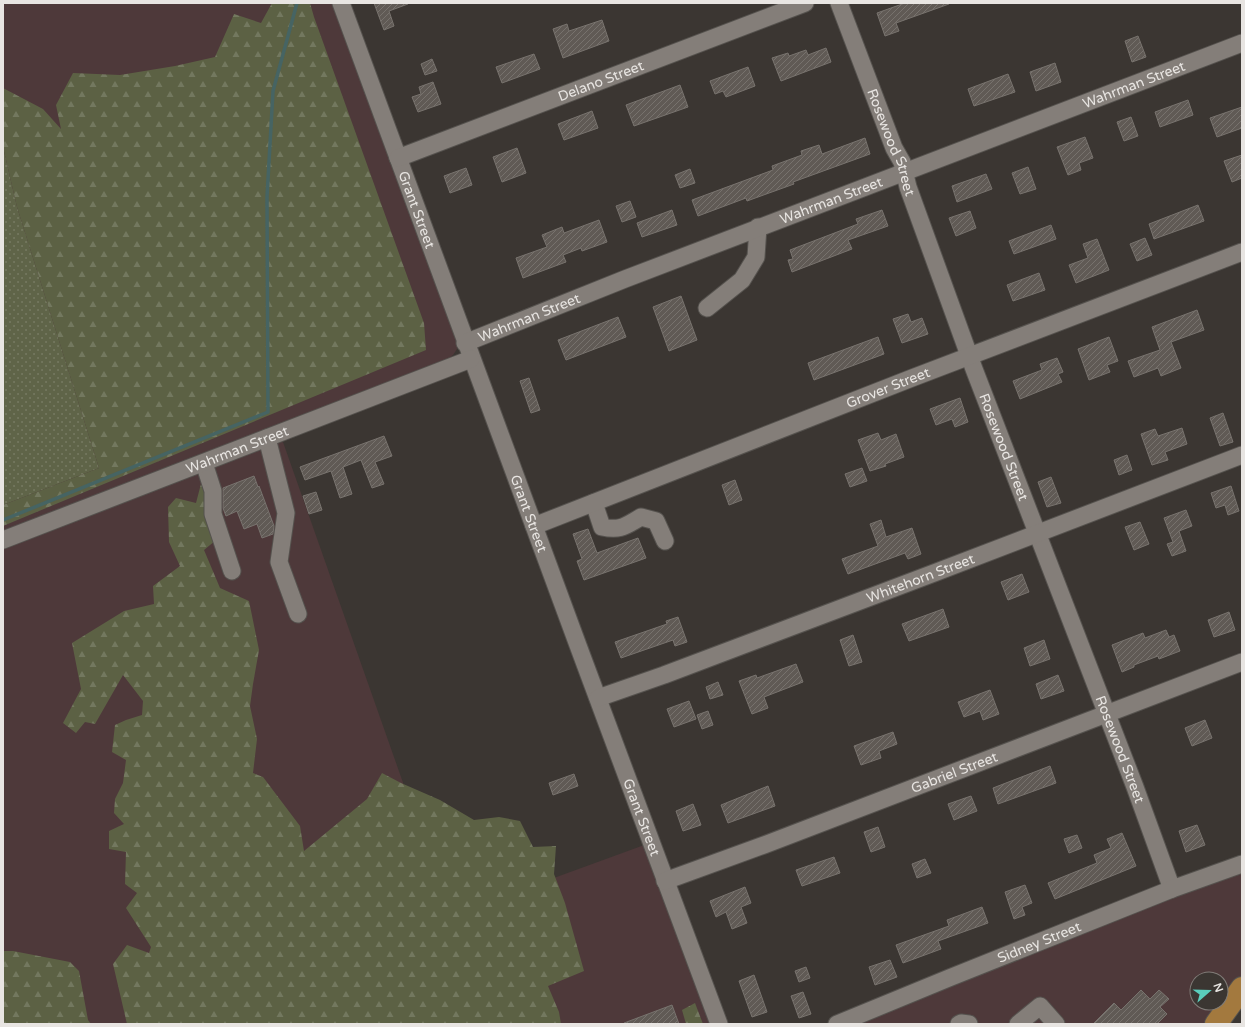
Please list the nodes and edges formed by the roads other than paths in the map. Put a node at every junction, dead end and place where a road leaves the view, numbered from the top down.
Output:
1 (341, 3) edge
2 (805, 3) edge
3 (839, 3) edge
4 (1242, 43) edge
5 (398, 158) junction
6 (904, 171) junction
7 (758, 227) junction
8 (1242, 252) edge
9 (707, 308) dead end
10 (468, 351) junction
11 (970, 356) junction
12 (267, 438) junction
13 (1242, 455) edge
14 (204, 463) junction
15 (593, 503) junction
16 (534, 526) junction
17 (1037, 534) junction
18 (3, 540) edge
19 (665, 541) dead end
20 (232, 571) dead end
21 (298, 614) dead end
22 (1242, 662) edge
23 (598, 698) junction
24 (1106, 713) junction
25 (1242, 864) edge
26 (665, 881) junction
27 (1172, 889) junction
28 (1242, 988) edge
29 (718, 1024) edge
30 (837, 1024) edge
31 (959, 1024) edge
32 (969, 1024) edge
33 (1018, 1024) edge
34 (1056, 1024) edge
35 (1216, 1024) edge

1 - 5 street, Grant Street
2 - 5 street, Delano Street
3 - 6 street, Rosewood Street
4 - 6 street, Wahrman Street
5 - 10 street, Grant Street
6 - 7 street, Wahrman Street
6 - 11 street, Rosewood Street
7 - 9 street
7 - 10 street, Wahrman Street
8 - 11 street, Grover Street
10 - 12 street, Wahrman Street
10 - 16 street, Grant Street
11 - 15 street, Grover Street
11 - 17 street, Rosewood Street
12 - 14 street, Wahrman Street
12 - 21 street
13 - 17 street, Whitehorn Street
14 - 18 street, Wahrman Street
14 - 20 street
15 - 16 street, Grover Street
15 - 19 street
16 - 23 street, Grant Street
17 - 23 street, Whitehorn Street
17 - 24 street, Rosewood Street
22 - 24 street, Gabriel Street
23 - 26 street, Grant Street
24 - 26 street, Gabriel Street
24 - 27 street, Rosewood Street
25 - 27 street, Sidney Street
26 - 29 street, Grant Street
27 - 30 street, Sidney Street
28 - 35 main road
31 - 32 street
33 - 34 street

